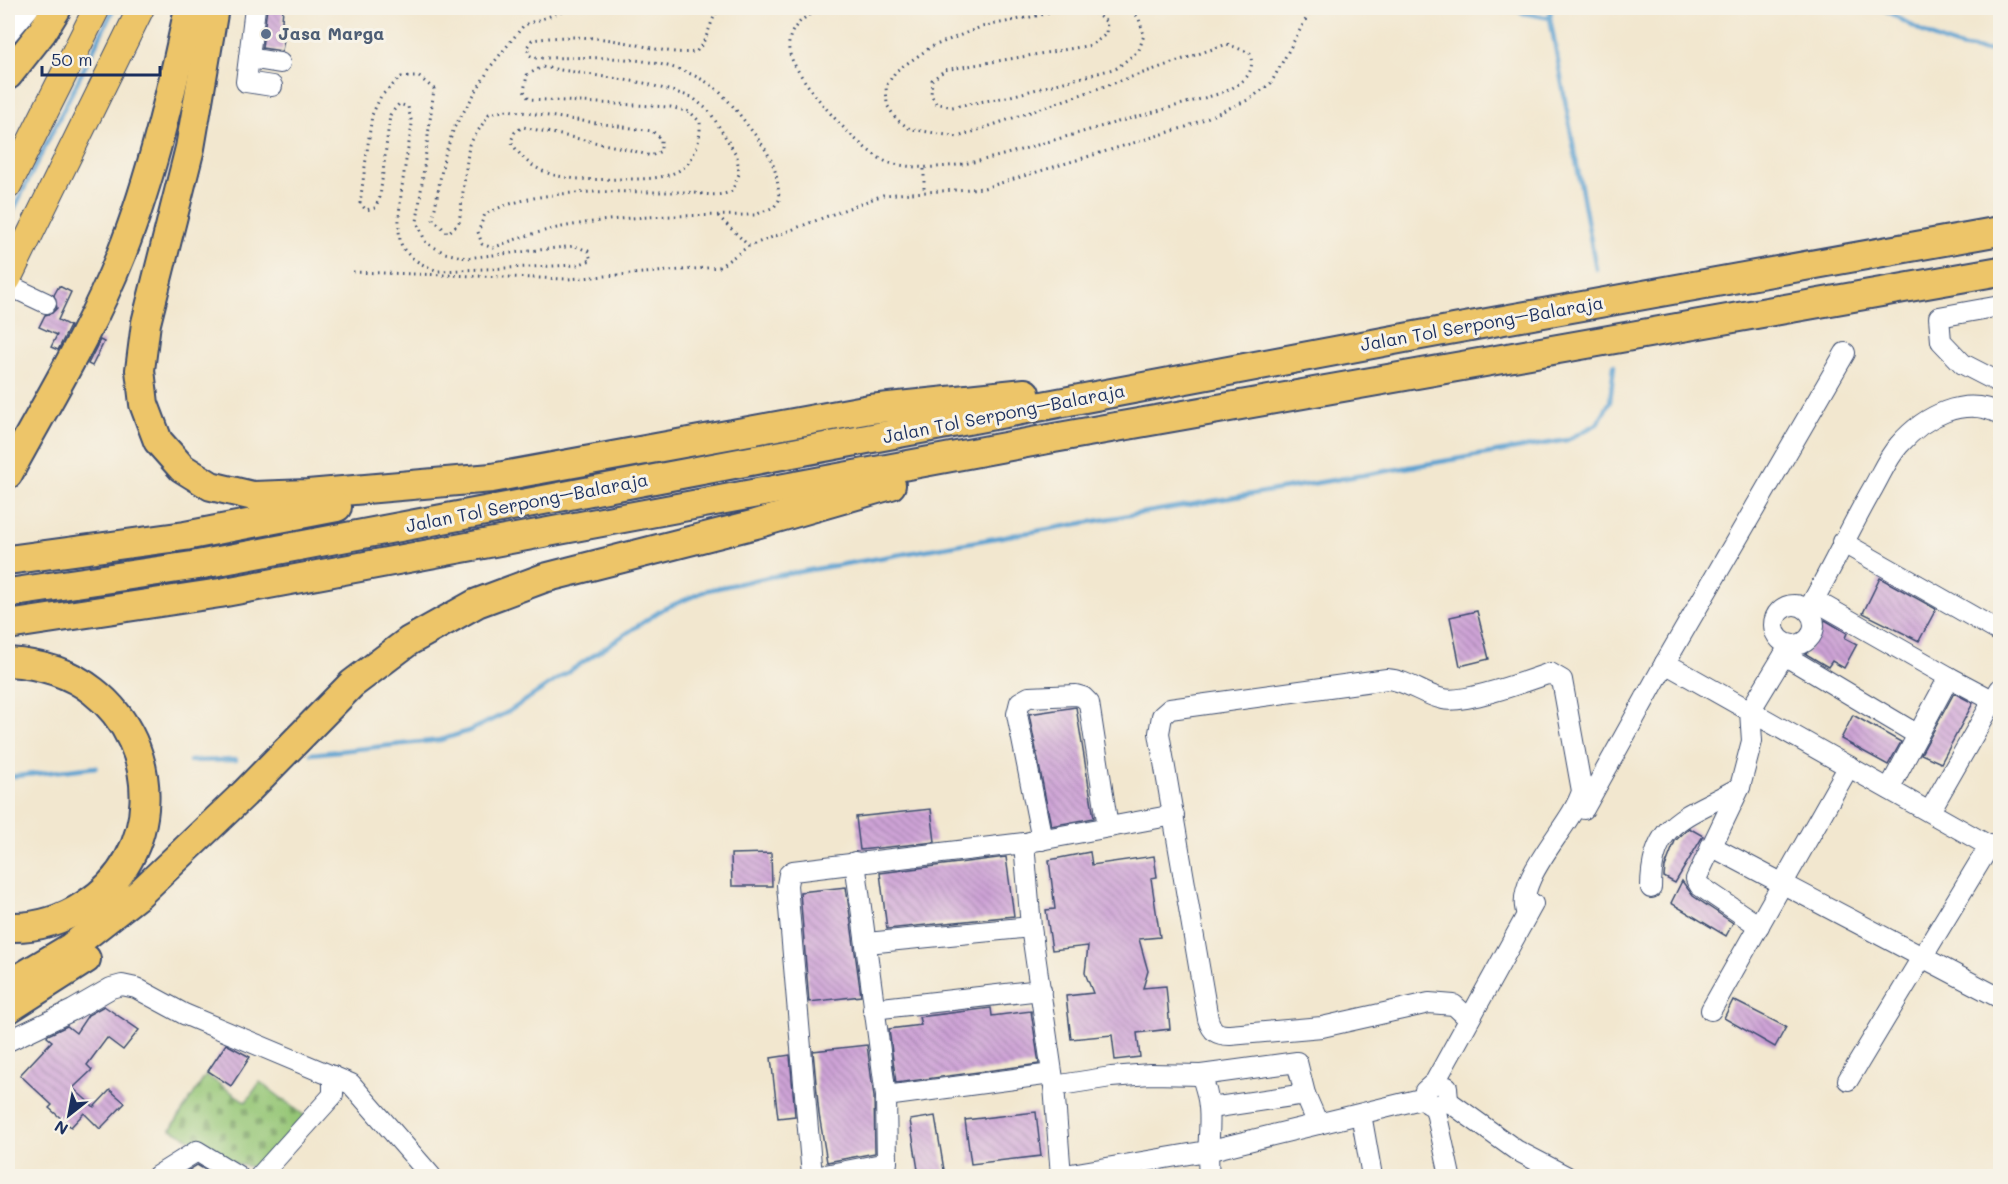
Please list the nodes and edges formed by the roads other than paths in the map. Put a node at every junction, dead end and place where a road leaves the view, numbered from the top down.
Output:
1 (29, 8) edge
2 (57, 8) edge
3 (97, 8) edge
4 (141, 8) edge
5 (189, 8) edge
6 (214, 8) edge
7 (255, 8) edge
8 (8, 33) edge
9 (249, 58) junction
10 (280, 63) dead end
11 (8, 75) edge
12 (272, 86) dead end
13 (8, 186) edge
14 (2001, 231) edge
15 (2001, 271) edge
16 (8, 279) edge
17 (8, 285) edge
18 (46, 303) dead end
19 (2001, 306) edge
20 (1845, 353) dead end
21 (1215, 375) junction
22 (2001, 383) edge
23 (2001, 414) edge
24 (1048, 439) junction
25 (8, 474) edge
26 (492, 478) junction
27 (1842, 542) junction
28 (8, 560) edge
29 (8, 593) edge
30 (1811, 605) junction
31 (8, 625) edge
32 (2001, 632) edge
33 (1787, 650) junction
34 (8, 662) edge
35 (1665, 663) junction
36 (1949, 677) junction
37 (1996, 704) edge
38 (1750, 711) junction
39 (1918, 735) junction
40 (1849, 766) junction
41 (1740, 787) junction
42 (1889, 789) junction
43 (244, 794) junction
44 (1929, 811) junction
45 (1174, 815) junction
46 (1108, 827) junction
47 (1033, 841) junction
48 (1711, 846) junction
49 (1995, 849) edge
50 (855, 862) junction
51 (1783, 882) junction
52 (1651, 888) dead end
53 (1527, 914) junction
54 (1759, 926) junction
55 (8, 927) edge
56 (1031, 927) junction
57 (867, 943) junction
58 (1922, 954) junction
59 (8, 985) edge
60 (1041, 990) junction
61 (2001, 998) edge
62 (8, 1009) edge
63 (873, 1010) junction
64 (1711, 1010) dead end
65 (1469, 1019) junction
66 (1292, 1028) junction
67 (8, 1041) edge
68 (1297, 1062) junction
69 (1201, 1075) junction
70 (333, 1076) junction
71 (1053, 1080) junction
72 (1848, 1080) dead end
73 (1305, 1094) junction
74 (886, 1096) junction
75 (1436, 1097) junction
76 (1211, 1108) junction
77 (1361, 1114) junction
78 (1318, 1124) junction
79 (1207, 1152) junction
80 (157, 1176) edge
81 (238, 1176) edge
82 (260, 1176) edge
83 (431, 1176) edge
84 (812, 1176) edge
85 (820, 1176) edge
86 (1060, 1176) edge
87 (1209, 1176) edge
88 (1372, 1176) edge
89 (1449, 1176) edge
90 (1566, 1176) edge

1 - 8 street
2 - 11 highway
3 - 13 main road
4 - 16 main road
5 - 25 highway
6 - 26 highway
7 - 9 street
9 - 10 street
9 - 12 street
14 - 21 highway, Jalan Tol Serpong–Balaraja
15 - 24 highway, Jalan Tol Serpong–Balaraja
17 - 18 street
19 - 22 street
20 - 35 street
21 - 26 highway
21 - 29 highway, Jalan Tol Serpong–Balaraja
23 - 27 street
24 - 31 highway, Jalan Tol Serpong–Balaraja
24 - 43 highway
26 - 28 highway
27 - 30 street
27 - 32 street
30 - 33 street
30 - 33 street
30 - 36 street
33 - 38 street
33 - 39 street
34 - 55 highway
35 - 38 street
35 - 53 street
36 - 37 street
36 - 39 street
37 - 44 street
38 - 40 street
38 - 41 street
39 - 42 street
40 - 42 street
40 - 51 street
41 - 48 street
41 - 52 street
42 - 44 street
43 - 59 highway
43 - 62 highway
44 - 49 street
45 - 46 street
45 - 53 street
45 - 66 street
46 - 47 street
46 - 47 street
47 - 50 street
47 - 56 street
48 - 51 street
48 - 54 street
49 - 58 street
50 - 57 street
50 - 84 street
51 - 54 street
51 - 58 street
53 - 65 street
54 - 64 street
56 - 57 street
56 - 60 street
57 - 63 street
58 - 61 street
58 - 72 street
60 - 63 street
60 - 71 street
63 - 74 street
65 - 66 street
65 - 75 street
66 - 68 street
67 - 70 street
68 - 69 street
68 - 73 street
69 - 71 street
69 - 76 street
70 - 82 street
70 - 83 street
71 - 74 street
71 - 86 street
73 - 76 street
73 - 78 street
74 - 85 street
75 - 77 street
75 - 89 street
75 - 90 street
76 - 79 street
77 - 78 street
77 - 88 street
78 - 79 street
79 - 86 street
79 - 87 street
80 - 81 street

